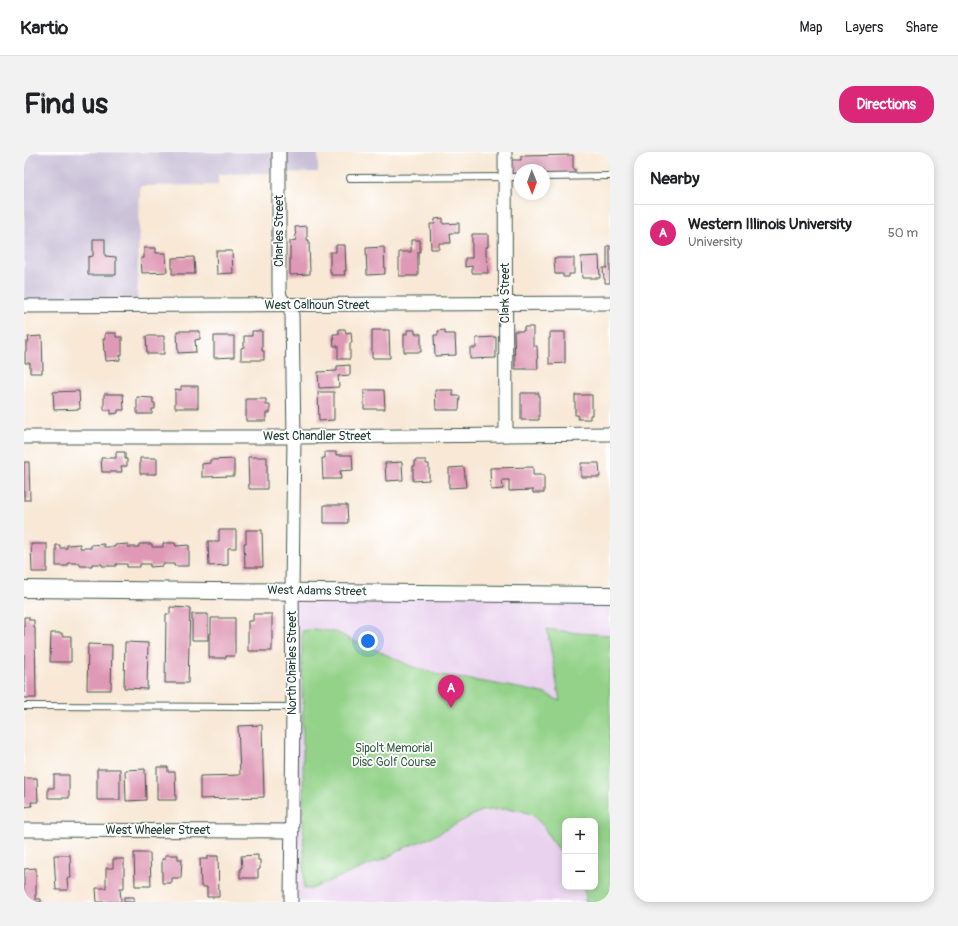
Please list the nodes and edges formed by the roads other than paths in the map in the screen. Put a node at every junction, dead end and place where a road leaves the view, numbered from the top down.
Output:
1 (279, 152) edge
2 (505, 152) edge
3 (550, 176) edge
4 (610, 176) edge
5 (505, 177) junction
6 (514, 177) edge
7 (350, 178) dead end
8 (505, 303) junction
9 (610, 303) edge
10 (289, 305) junction
11 (24, 306) edge
12 (610, 434) edge
13 (506, 435) junction
14 (24, 437) edge
15 (294, 437) junction
16 (24, 588) edge
17 (292, 591) junction
18 (610, 596) edge
19 (24, 706) edge
20 (293, 707) junction
21 (24, 830) edge
22 (292, 831) junction
23 (291, 902) edge

1 - 10 street, Charles Street
2 - 5 street, Clark Street
3 - 4 lane
5 - 6 lane
5 - 7 lane
5 - 8 street, Clark Street
8 - 9 street, West Calhoun Street
8 - 10 street, West Calhoun Street
8 - 13 street, Clark Street
10 - 11 street, West Calhoun Street
10 - 15 street, North Charles Street
12 - 13 street, West Chandler Street
13 - 15 street, West Chandler Street
14 - 15 street, West Chandler Street
15 - 17 street, North Charles Street
16 - 17 street, West Adams Street
17 - 18 street, West Adams Street
17 - 20 street, North Charles Street
19 - 20 lane
20 - 22 street, North Charles Street
21 - 22 street, West Wheeler Street
22 - 23 street, North Charles Street

